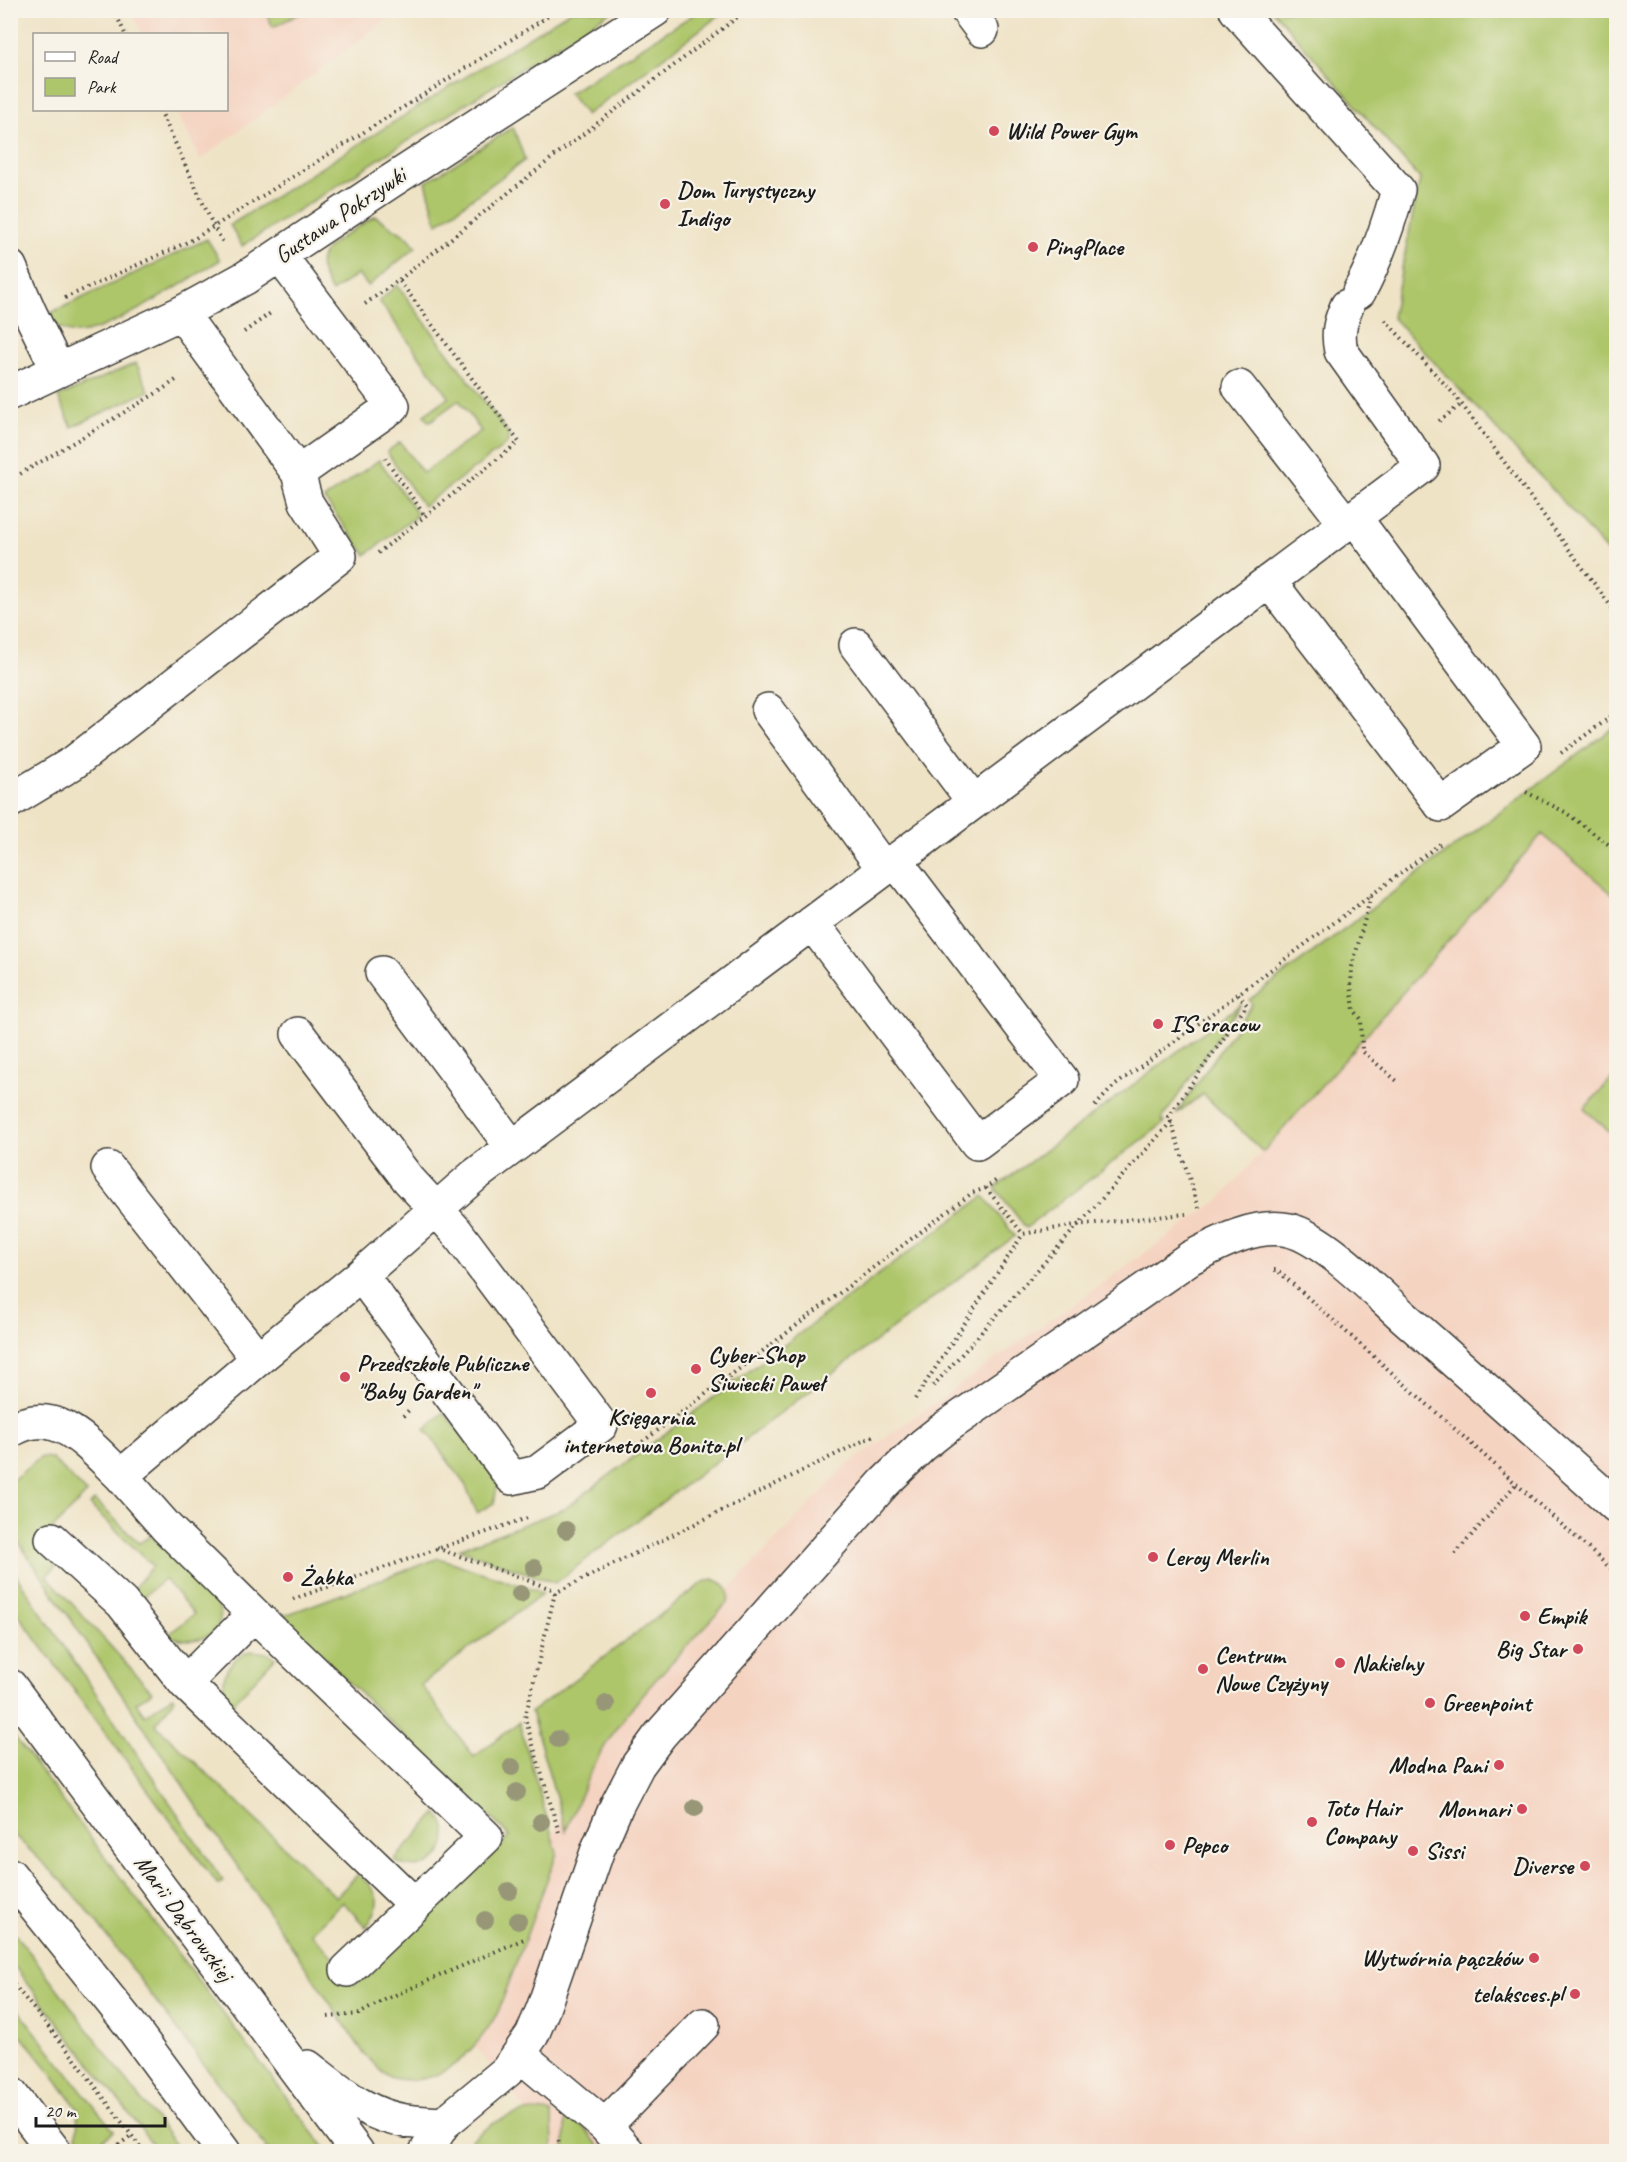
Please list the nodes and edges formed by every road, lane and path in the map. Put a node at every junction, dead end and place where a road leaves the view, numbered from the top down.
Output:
1 (114, 10) edge
2 (558, 10) edge
3 (655, 10) edge
4 (747, 10) edge
5 (1236, 10) edge
6 (125, 33) edge
7 (160, 111) edge
8 (214, 227) junction
9 (226, 246) dead end
10 (280, 256) junction
11 (10, 267) edge
12 (399, 280) junction
13 (60, 300) dead end
14 (1361, 303) junction
15 (318, 309) junction
16 (181, 313) junction
17 (210, 355) junction
18 (58, 370) junction
19 (1239, 387) dead end
20 (10, 393) edge
21 (1462, 404) junction
22 (1456, 408) dead end
23 (519, 442) dead end
24 (384, 457) dead end
25 (298, 473) junction
26 (10, 480) edge
27 (425, 516) dead end
28 (1350, 521) junction
29 (1269, 581) junction
30 (1617, 613) edge
31 (856, 645) dead end
32 (768, 710) dead end
33 (1617, 713) edge
34 (1553, 760) dead end
35 (1516, 787) dead end
36 (10, 801) edge
37 (974, 802) junction
38 (1444, 841) dead end
39 (1617, 850) edge
40 (890, 865) junction
41 (1371, 894) junction
42 (812, 923) junction
43 (382, 974) dead end
44 (1238, 993) junction
45 (298, 1034) dead end
46 (1397, 1081) dead end
47 (1089, 1112) dead end
48 (1171, 1122) junction
49 (512, 1147) junction
50 (108, 1168) dead end
51 (1005, 1174) dead end
52 (986, 1188) junction
53 (435, 1208) junction
54 (1201, 1213) dead end
55 (1190, 1214) dead end
56 (1076, 1225) junction
57 (1023, 1234) junction
58 (1266, 1270) dead end
59 (361, 1275) junction
60 (258, 1359) junction
61 (930, 1388) dead end
62 (923, 1397) dead end
63 (10, 1431) edge
64 (879, 1433) dead end
65 (625, 1456) dead end
66 (121, 1476) junction
67 (1517, 1483) junction
68 (1617, 1506) edge
69 (537, 1514) dead end
70 (52, 1539) dead end
71 (436, 1548) junction
72 (1455, 1554) dead end
73 (1617, 1573) edge
74 (555, 1593) junction
75 (290, 1600) dead end
76 (254, 1614) junction
77 (185, 1683) junction
78 (10, 1686) edge
79 (563, 1846) dead end
80 (10, 1875) edge
81 (415, 1905) junction
82 (526, 1938) dead end
83 (347, 1971) dead end
84 (10, 1980) edge
85 (328, 2017) dead end
86 (703, 2025) dead end
87 (278, 2045) junction
88 (520, 2055) junction
89 (10, 2093) edge
90 (443, 2124) junction
91 (205, 2126) junction
92 (605, 2126) junction
93 (132, 2135) junction
94 (55, 2151) edge
95 (109, 2151) edge
96 (144, 2151) edge
97 (224, 2151) edge
98 (235, 2151) edge
99 (357, 2151) edge
100 (426, 2151) edge
101 (628, 2151) edge

1 - 6 path
2 - 8 path
3 - 10 street, Gustawa Pokrzywki
4 - 12 path
5 - 14 street
7 - 8 path
8 - 9 path
8 - 13 path
10 - 15 street
10 - 16 street, Gustawa Pokrzywki
11 - 18 street
12 - 15 path
12 - 23 path
14 - 21 path
14 - 28 street
15 - 17 path
15 - 25 street
16 - 17 street
16 - 18 street, Gustawa Pokrzywki
17 - 25 street
17 - 26 path
18 - 20 street, Gustawa Pokrzywki
19 - 28 street
21 - 22 path
21 - 30 path
24 - 27 path
25 - 36 street
28 - 29 street
28 - 29 street
29 - 37 street
31 - 37 street
32 - 40 street
33 - 34 path
35 - 39 path
37 - 40 street
38 - 41 path
40 - 42 street
40 - 42 street
41 - 44 path
41 - 46 path
42 - 49 street
43 - 49 street
44 - 47 path
44 - 48 path
45 - 53 street
48 - 54 path
48 - 56 path
49 - 53 street
50 - 60 street
51 - 52 path
52 - 57 path
52 - 65 path
53 - 59 street
53 - 59 street
55 - 56 path
56 - 57 path
56 - 61 path
57 - 62 path
58 - 67 path
59 - 60 street
60 - 66 street
63 - 66 street
64 - 74 path
66 - 76 street
67 - 72 path
67 - 73 path
68 - 88 street
69 - 71 path
70 - 77 street
71 - 74 path
71 - 75 path
74 - 79 path
76 - 77 street
76 - 81 street
77 - 81 street
78 - 87 street, Marii Dąbrowskiej
80 - 91 street
81 - 83 street
82 - 85 path
84 - 93 path
86 - 92 street
87 - 90 street
87 - 99 street, Marii Dąbrowskiej
88 - 90 street
88 - 92 street
89 - 94 street
90 - 100 street
91 - 97 street
91 - 98 street
92 - 101 street
93 - 95 path
93 - 96 path

